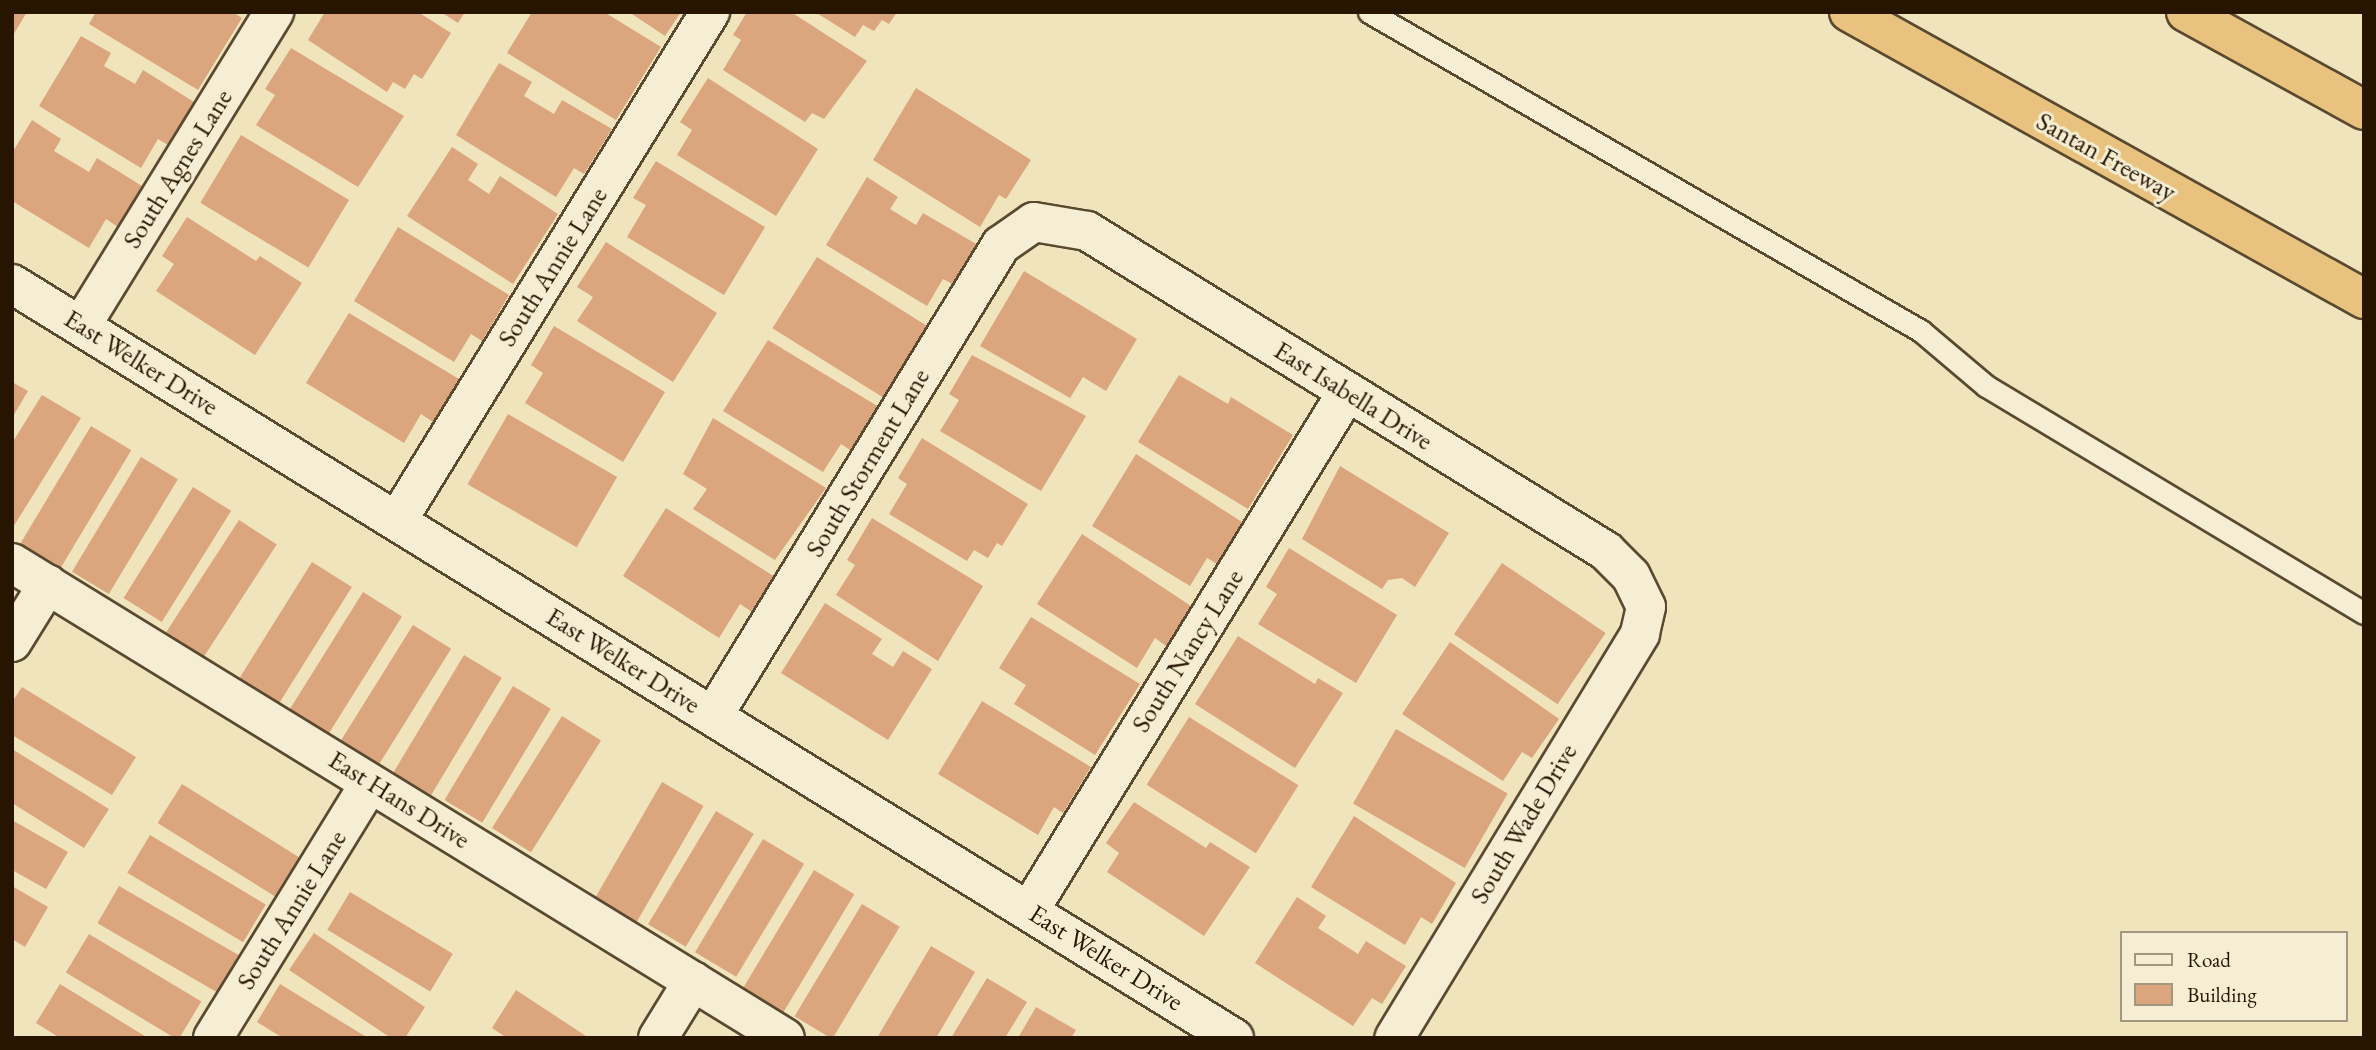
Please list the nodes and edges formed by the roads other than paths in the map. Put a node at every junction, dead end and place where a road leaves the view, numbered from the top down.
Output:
1 (274, 12) edge
2 (710, 12) edge
3 (1369, 12) edge
4 (1849, 12) edge
5 (2186, 12) edge
6 (2364, 110) edge
7 (2129, 170) junction
8 (1034, 222) joint
9 (12, 284) edge
10 (2364, 299) edge
11 (2364, 313) edge
12 (81, 326) junction
13 (1347, 392) junction
14 (397, 521) junction
15 (12, 563) edge
16 (47, 584) junction
17 (1646, 607) joint
18 (2364, 613) edge
19 (12, 642) edge
20 (713, 716) junction
21 (370, 783) junction
22 (1028, 911) junction
23 (693, 981) junction
24 (213, 1038) edge
25 (658, 1038) edge
26 (785, 1038) edge
27 (1234, 1038) edge
28 (1394, 1038) edge

1 - 12 street, South Agnes Lane
2 - 14 street, South Annie Lane
3 - 18 lane
4 - 7 highway, Santan Freeway
5 - 6 highway
7 - 10 highway, Santan Freeway
7 - 11 highway
8 - 13 street, East Isabella Drive
8 - 20 street, South Storment Lane
9 - 12 street, East Welker Drive
12 - 14 street, East Welker Drive
13 - 17 street, East Isabella Drive
13 - 22 street, South Nancy Lane
14 - 20 street, East Welker Drive
15 - 16 street, East Hans Drive
16 - 19 street
16 - 21 street, East Hans Drive
17 - 28 street, South Wade Drive
20 - 22 street, East Welker Drive
21 - 23 street, East Hans Drive
21 - 24 street, South Annie Lane
22 - 27 street, East Welker Drive
23 - 25 street
23 - 26 street, East Hans Drive

